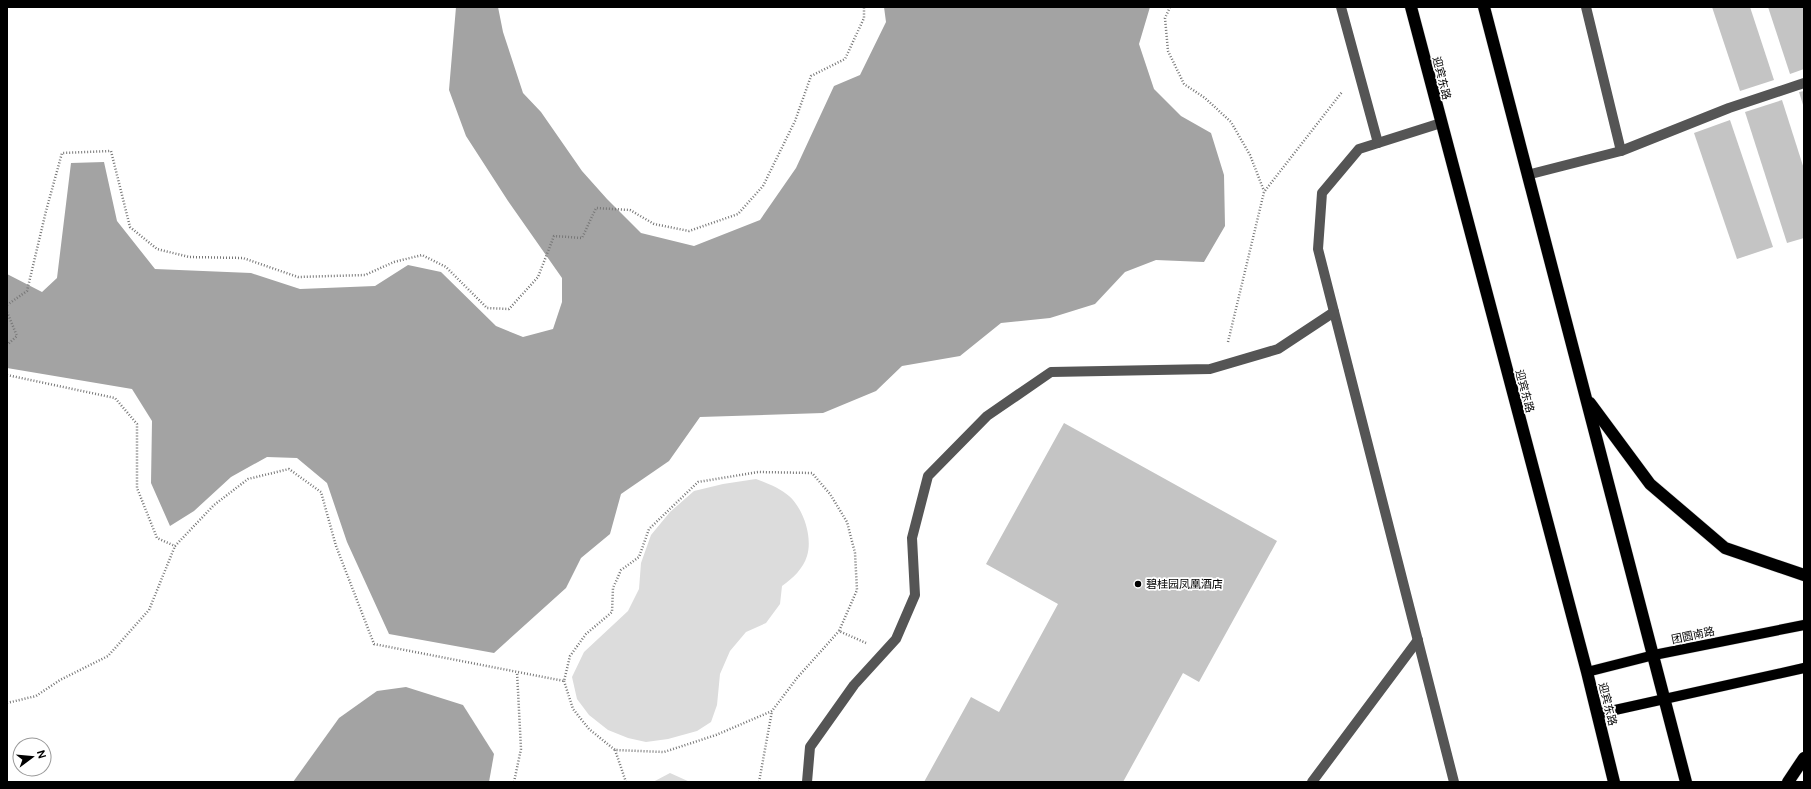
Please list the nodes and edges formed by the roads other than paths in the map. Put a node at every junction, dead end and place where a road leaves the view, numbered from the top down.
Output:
1 (1341, 7) edge
2 (1411, 7) edge
3 (1484, 7) edge
4 (1586, 7) edge
5 (1804, 83) edge
6 (1441, 123) junction
7 (1378, 143) junction
8 (1621, 151) junction
9 (1527, 175) junction
10 (1334, 312) junction
11 (1586, 398) junction
12 (1804, 575) edge
13 (1804, 625) edge
14 (1418, 640) junction
15 (1654, 656) junction
16 (1804, 668) edge
17 (1587, 672) junction
18 (1665, 698) junction
19 (1597, 714) junction
20 (1804, 758) edge
21 (807, 782) edge
22 (1312, 782) edge
23 (1454, 782) edge
24 (1614, 782) edge
25 (1686, 782) edge
26 (1788, 782) edge

1 - 7 street
2 - 6 highway, 迎宾东路
3 - 9 highway
4 - 8 street
5 - 8 street
6 - 7 street
6 - 17 highway, 迎宾东路
7 - 10 street
8 - 9 street
9 - 11 highway
10 - 14 street
10 - 21 street
11 - 12 highway
11 - 15 highway
13 - 15 main road, 团圆南路
14 - 22 street
14 - 23 street
15 - 17 main road, 团圆南路
15 - 18 highway
16 - 18 main road
17 - 19 highway, 迎宾东路
18 - 19 main road
18 - 25 highway
19 - 24 highway, 迎宾东路
20 - 26 highway

